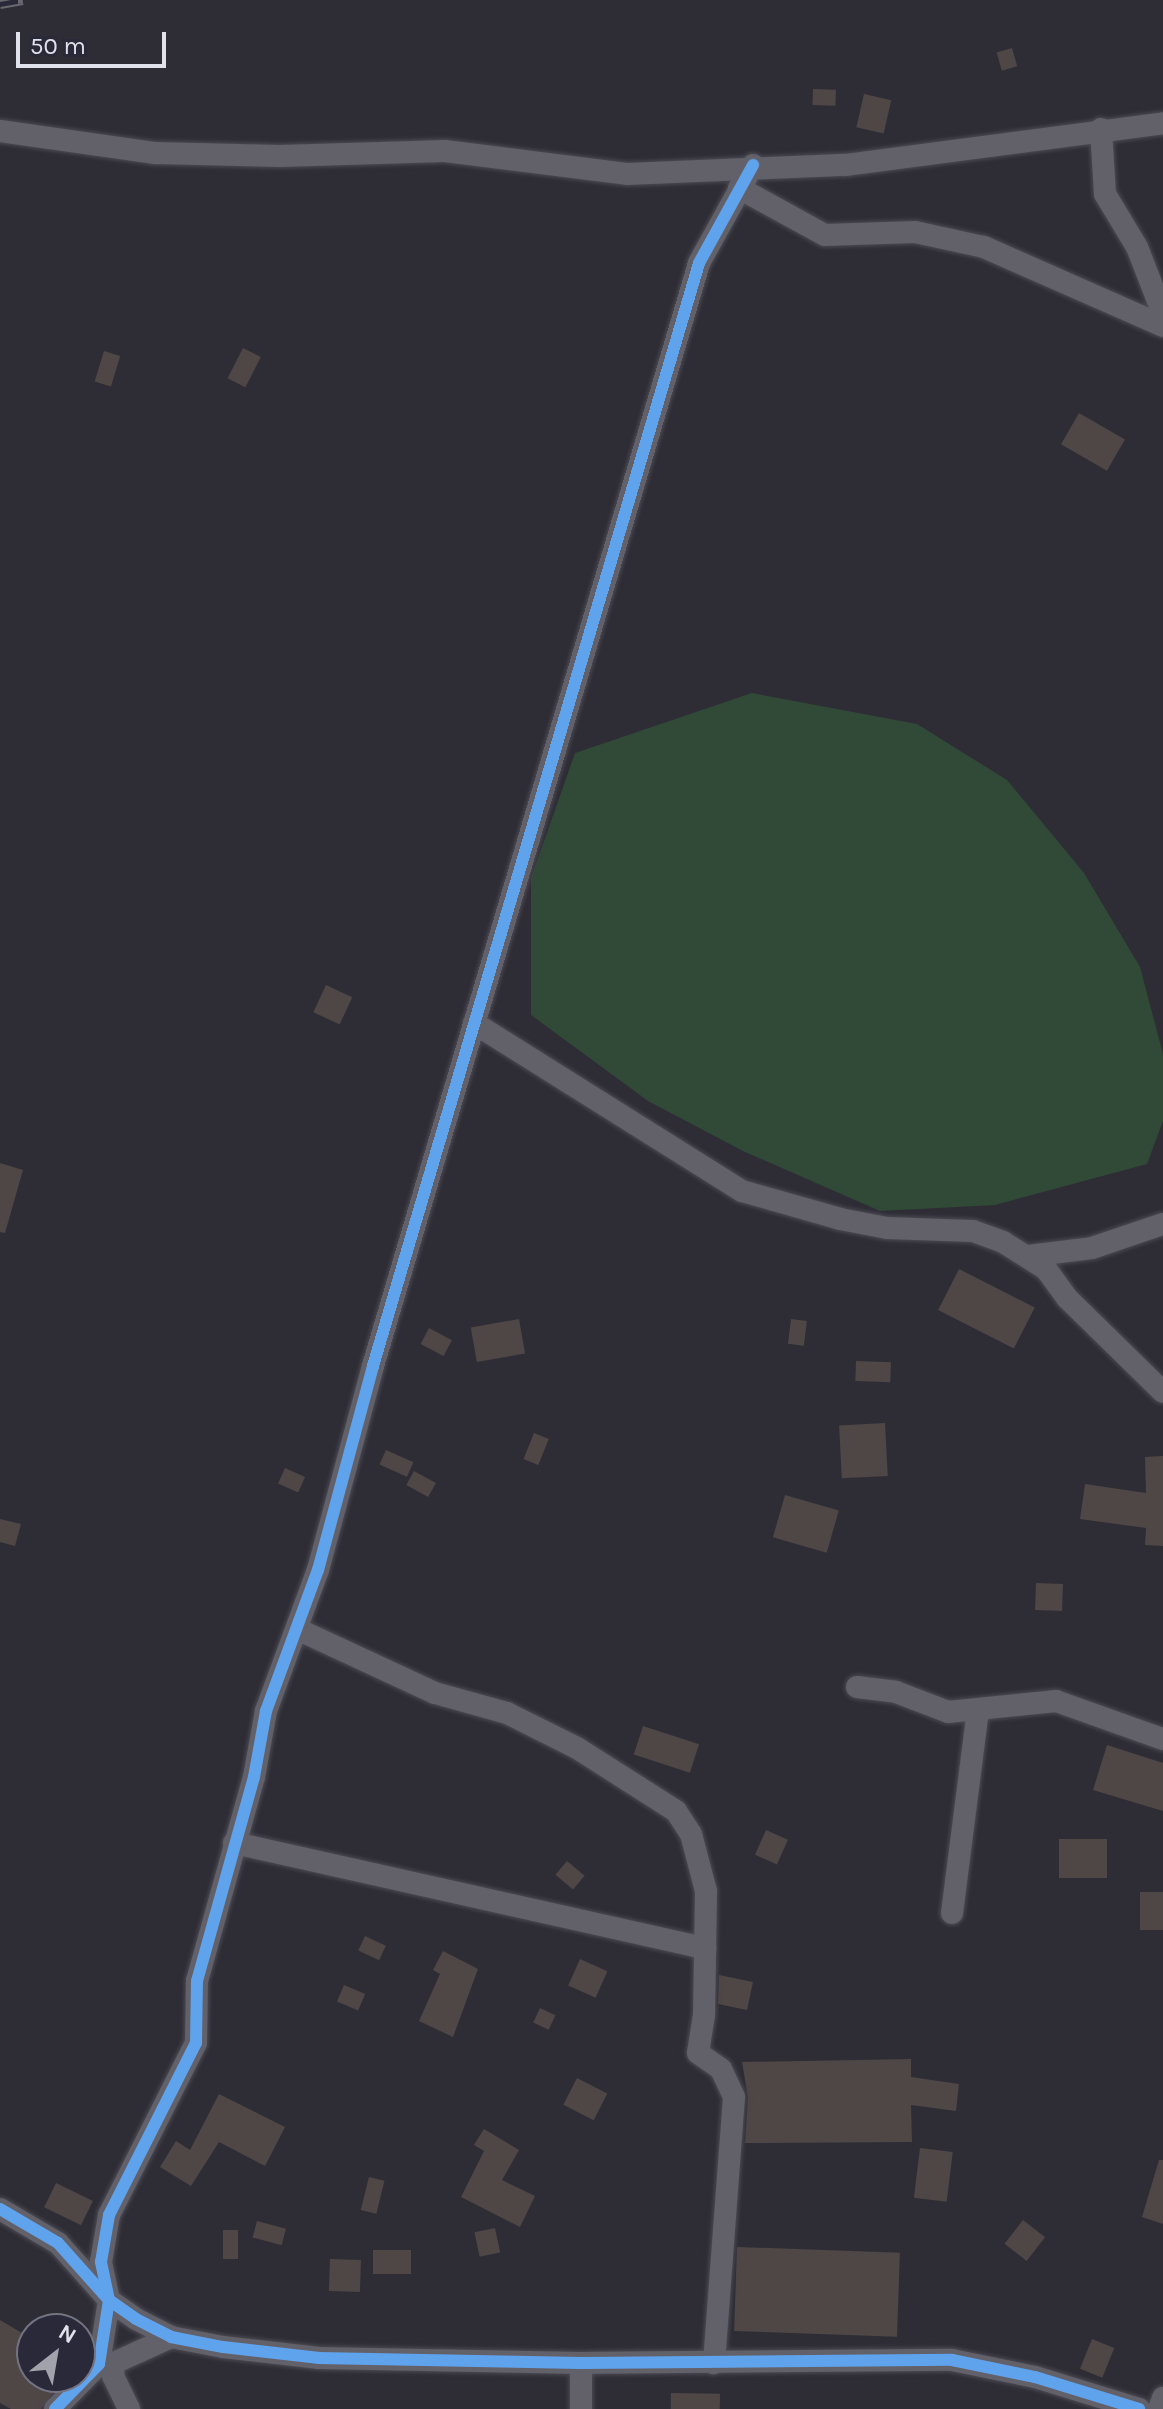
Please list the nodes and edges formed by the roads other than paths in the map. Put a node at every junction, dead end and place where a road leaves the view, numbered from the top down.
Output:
1 (1163, 123) edge
2 (1101, 129) junction
3 (0, 131) edge
4 (753, 165) junction
5 (739, 188) junction
6 (1163, 314) edge
7 (1163, 326) edge
8 (474, 1023) junction
9 (1161, 1228) edge
10 (1028, 1256) junction
11 (1163, 1392) edge
12 (297, 1629) junction
13 (857, 1687) dead end
14 (978, 1710) junction
15 (1163, 1739) edge
16 (234, 1843) junction
17 (952, 1913) dead end
18 (705, 1948) junction
19 (0, 2209) edge
20 (109, 2300) junction
21 (171, 2337) junction
22 (581, 2363) junction
23 (714, 2363) junction
24 (106, 2364) junction
25 (1163, 2398) edge
26 (55, 2409) edge
27 (129, 2409) edge
28 (581, 2409) edge
29 (1139, 2409) edge
30 (1159, 2409) edge

1 - 2 street
2 - 4 street
2 - 6 street
3 - 4 street
4 - 5 street
5 - 7 street
5 - 8 street
8 - 10 street
8 - 12 street
9 - 10 street
10 - 11 street
12 - 16 street
12 - 18 street
13 - 14 street
14 - 15 street
14 - 17 street
16 - 18 street
16 - 20 street
18 - 23 street
19 - 20 street
20 - 21 street
20 - 24 street
21 - 22 street
21 - 24 street
22 - 23 street
22 - 28 street
23 - 29 street
24 - 26 street
24 - 27 street
25 - 30 street

